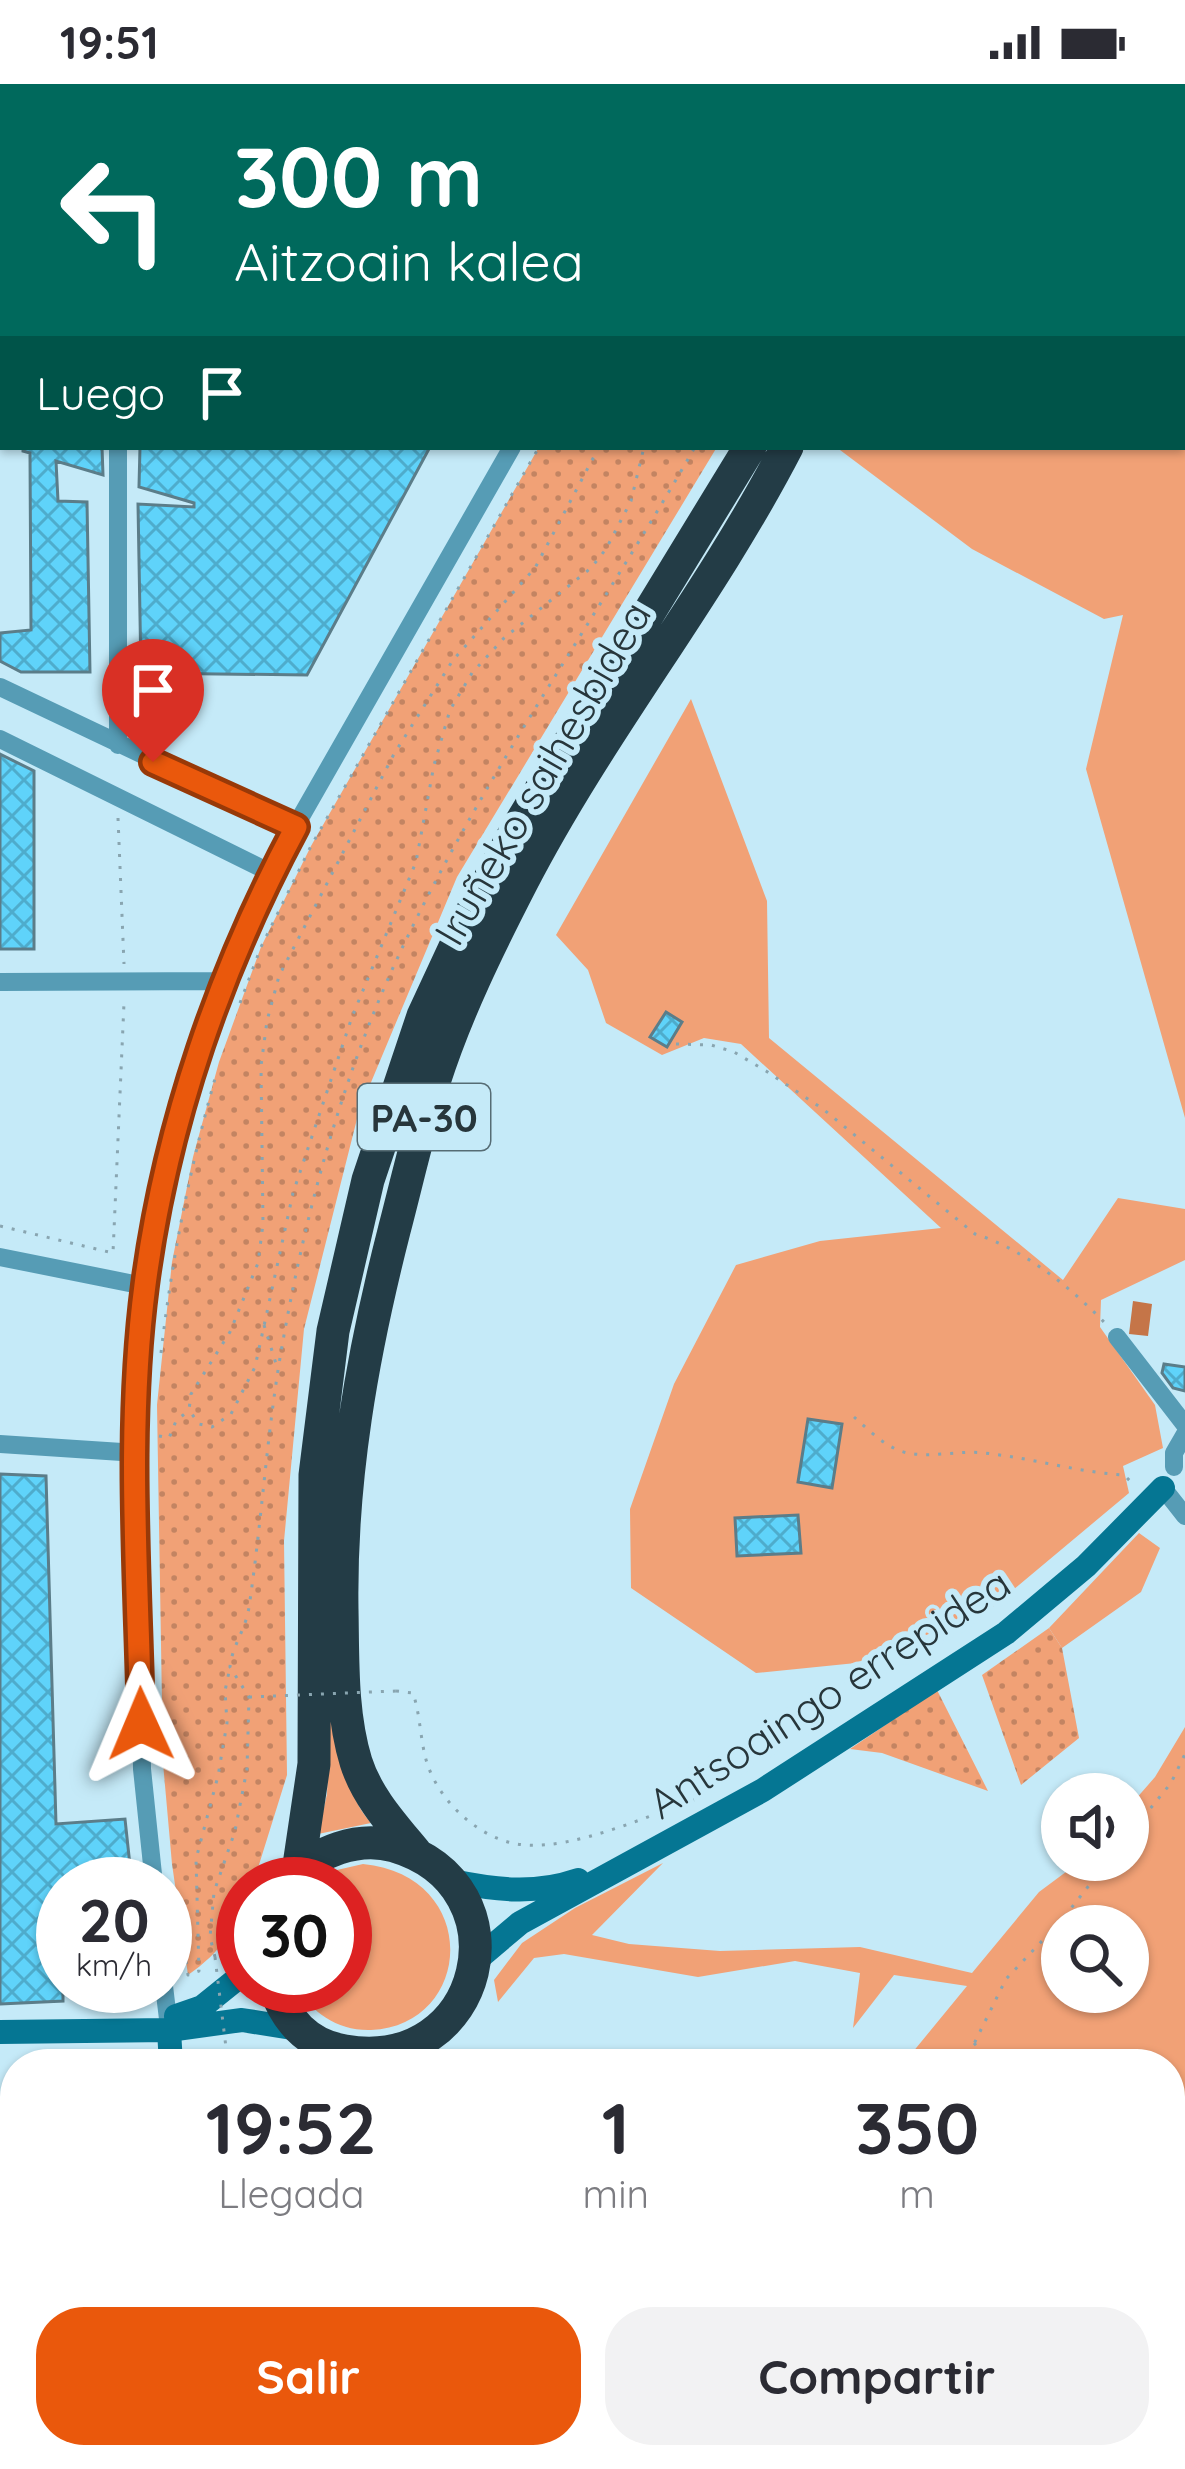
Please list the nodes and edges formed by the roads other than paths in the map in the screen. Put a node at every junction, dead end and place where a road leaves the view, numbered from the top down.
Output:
1 (118, 450) edge
2 (510, 450) edge
3 (748, 450) edge
4 (785, 450) edge
5 (0, 687) edge
6 (0, 739) edge
7 (118, 746) junction
8 (296, 827) junction
9 (271, 873) junction
10 (224, 981) junction
11 (0, 982) edge
12 (0, 1257) edge
13 (144, 1286) junction
14 (1118, 1337) road end
15 (1185, 1429) edge
16 (0, 1444) edge
17 (147, 1452) junction
18 (1171, 1479) edge
19 (1185, 1516) edge
20 (416, 1853) junction
21 (151, 1857) edge
22 (297, 1857) edge
23 (320, 1857) edge
24 (637, 1860) junction
25 (452, 1881) junction
26 (476, 1961) junction
27 (216, 1998) edge
28 (167, 2013) edge
29 (286, 2013) edge
30 (445, 2024) junction
31 (168, 2025) junction
32 (298, 2029) junction
33 (0, 2032) edge
34 (177, 2049) edge
35 (327, 2049) edge
36 (403, 2049) edge
37 (439, 2049) edge

1 - 7 street
2 - 8 street
3 - 22 highway, Iruñeko saihesbidea / PA-30
4 - 20 highway, Iruñeko saihesbidea / PA-30
5 - 7 street
6 - 9 street
7 - 8 street
8 - 9 street
9 - 10 street
10 - 11 street
10 - 13 street
12 - 13 street
13 - 17 street
14 - 15 street
15 - 18 street
16 - 17 street
17 - 21 street
18 - 19 street
18 - 24 street, Antsoaingo errepidea
20 - 23 highway, PA-30
20 - 25 highway, PA-30
24 - 25 street, Antsoaingo errepidea
24 - 26 street, Antsoaingo errepidea
25 - 26 highway
26 - 30 highway
27 - 31 street
28 - 31 street
29 - 32 highway
30 - 36 highway
30 - 37 highway
31 - 32 street
31 - 33 street
31 - 34 street
32 - 35 highway

